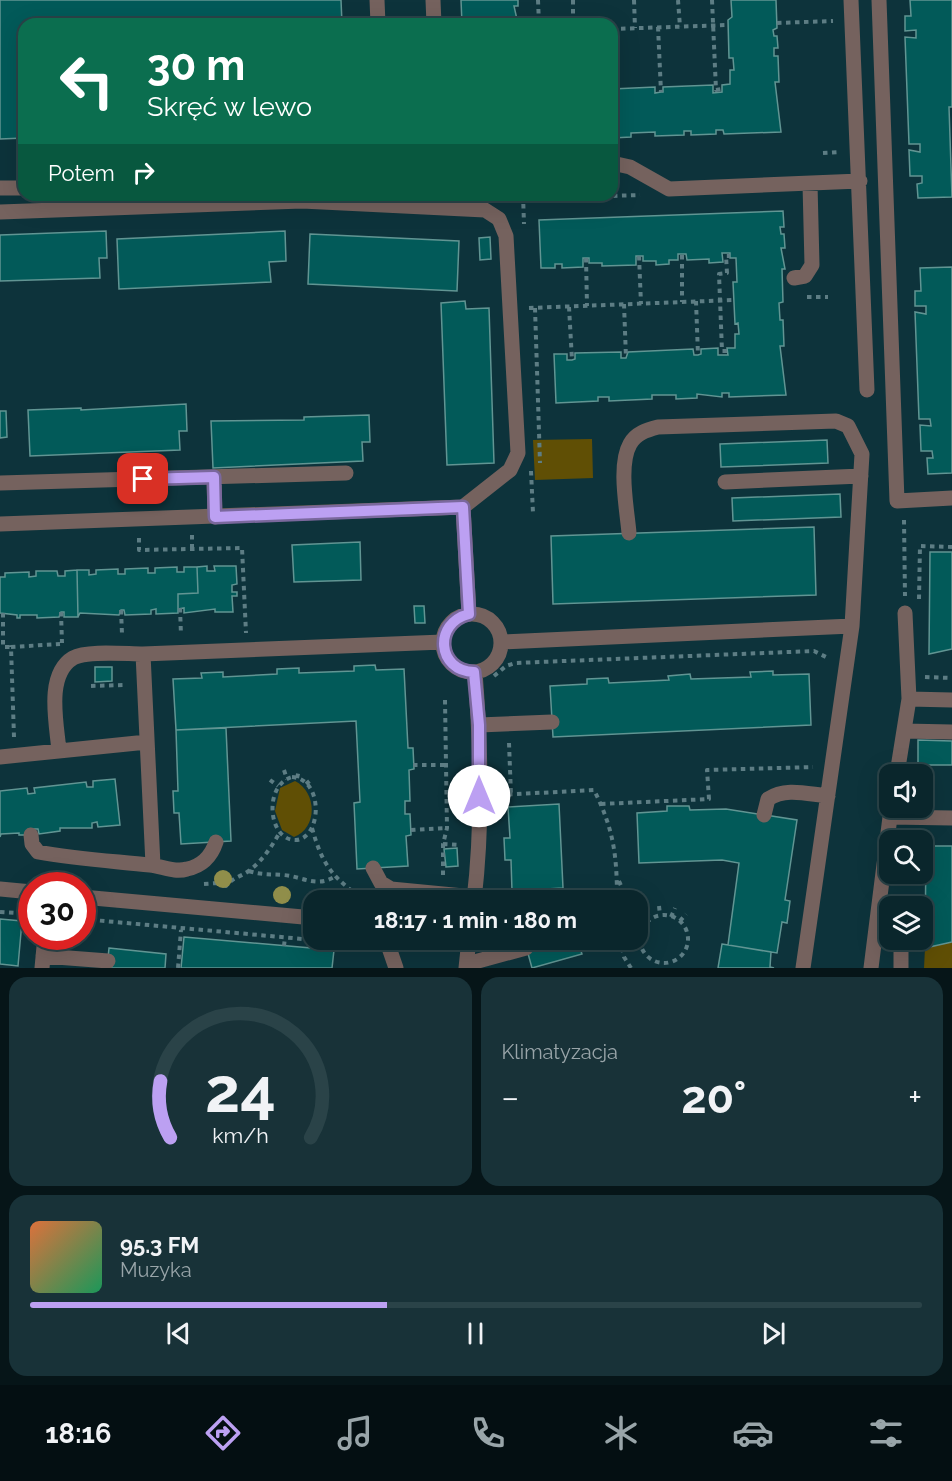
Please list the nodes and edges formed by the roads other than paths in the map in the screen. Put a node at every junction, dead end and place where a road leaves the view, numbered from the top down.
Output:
1 (377, 0) edge
2 (433, 0) edge
3 (851, 0) edge
4 (879, 0) edge
5 (378, 18) edge
6 (434, 18) edge
7 (618, 164) edge
8 (860, 181) junction
9 (810, 184) junction
10 (0, 188) edge
11 (18, 188) edge
12 (0, 212) edge
13 (794, 279) dead end
14 (867, 390) dead end
15 (346, 473) dead end
16 (861, 476) junction
17 (214, 477) junction
18 (725, 482) dead end
19 (0, 483) edge
20 (952, 498) edge
21 (463, 507) junction
22 (215, 517) junction
23 (0, 524) edge
24 (628, 533) dead end
25 (905, 605) road end
26 (469, 614) junction
27 (852, 626) junction
28 (443, 642) junction
29 (501, 642) junction
30 (143, 654) junction
31 (474, 672) junction
32 (909, 699) junction
33 (952, 700) edge
34 (552, 722) dead end
35 (486, 725) junction
36 (904, 731) junction
37 (952, 732) edge
38 (147, 742) junction
39 (59, 751) junction
40 (0, 757) edge
41 (899, 764) edge
42 (820, 795) junction
43 (764, 814) dead end
44 (933, 816) edge
45 (890, 818) edge
46 (952, 818) edge
47 (31, 835) dead end
48 (216, 842) dead end
49 (153, 865) junction
50 (373, 868) dead end
51 (0, 890) edge
52 (400, 890) edge
53 (475, 890) edge
54 (18, 891) edge
55 (96, 898) edge
56 (303, 917) edge
57 (386, 950) edge
58 (468, 950) edge
59 (519, 950) edge
60 (901, 950) edge
61 (108, 961) dead end
62 (42, 962) edge
63 (466, 966) edge
64 (396, 968) edge
65 (803, 968) edge
66 (871, 968) edge
67 (901, 968) edge

1 - 5 street
2 - 6 street
3 - 8 street
4 - 20 street
7 - 9 street
8 - 9 street
8 - 14 street
9 - 13 street
10 - 11 street
12 - 21 street
15 - 17 street
16 - 18 street
16 - 24 street
16 - 27 street
17 - 19 street
17 - 22 street
21 - 22 street
21 - 26 street
22 - 23 street
25 - 32 street
26 - 28 street
26 - 29 street
27 - 29 street
27 - 42 street
28 - 30 street
28 - 31 street
29 - 31 street
30 - 38 street
30 - 39 street
31 - 35 street
32 - 33 street
32 - 36 street
34 - 35 street
35 - 53 street
36 - 37 street
36 - 41 street
38 - 39 street
38 - 49 street
39 - 40 street
42 - 43 street
42 - 65 street
44 - 46 street
45 - 66 street
47 - 49 street
48 - 49 street
50 - 52 street
51 - 54 street
55 - 56 street
57 - 64 street
58 - 63 street
59 - 63 street
60 - 67 street
61 - 62 street

